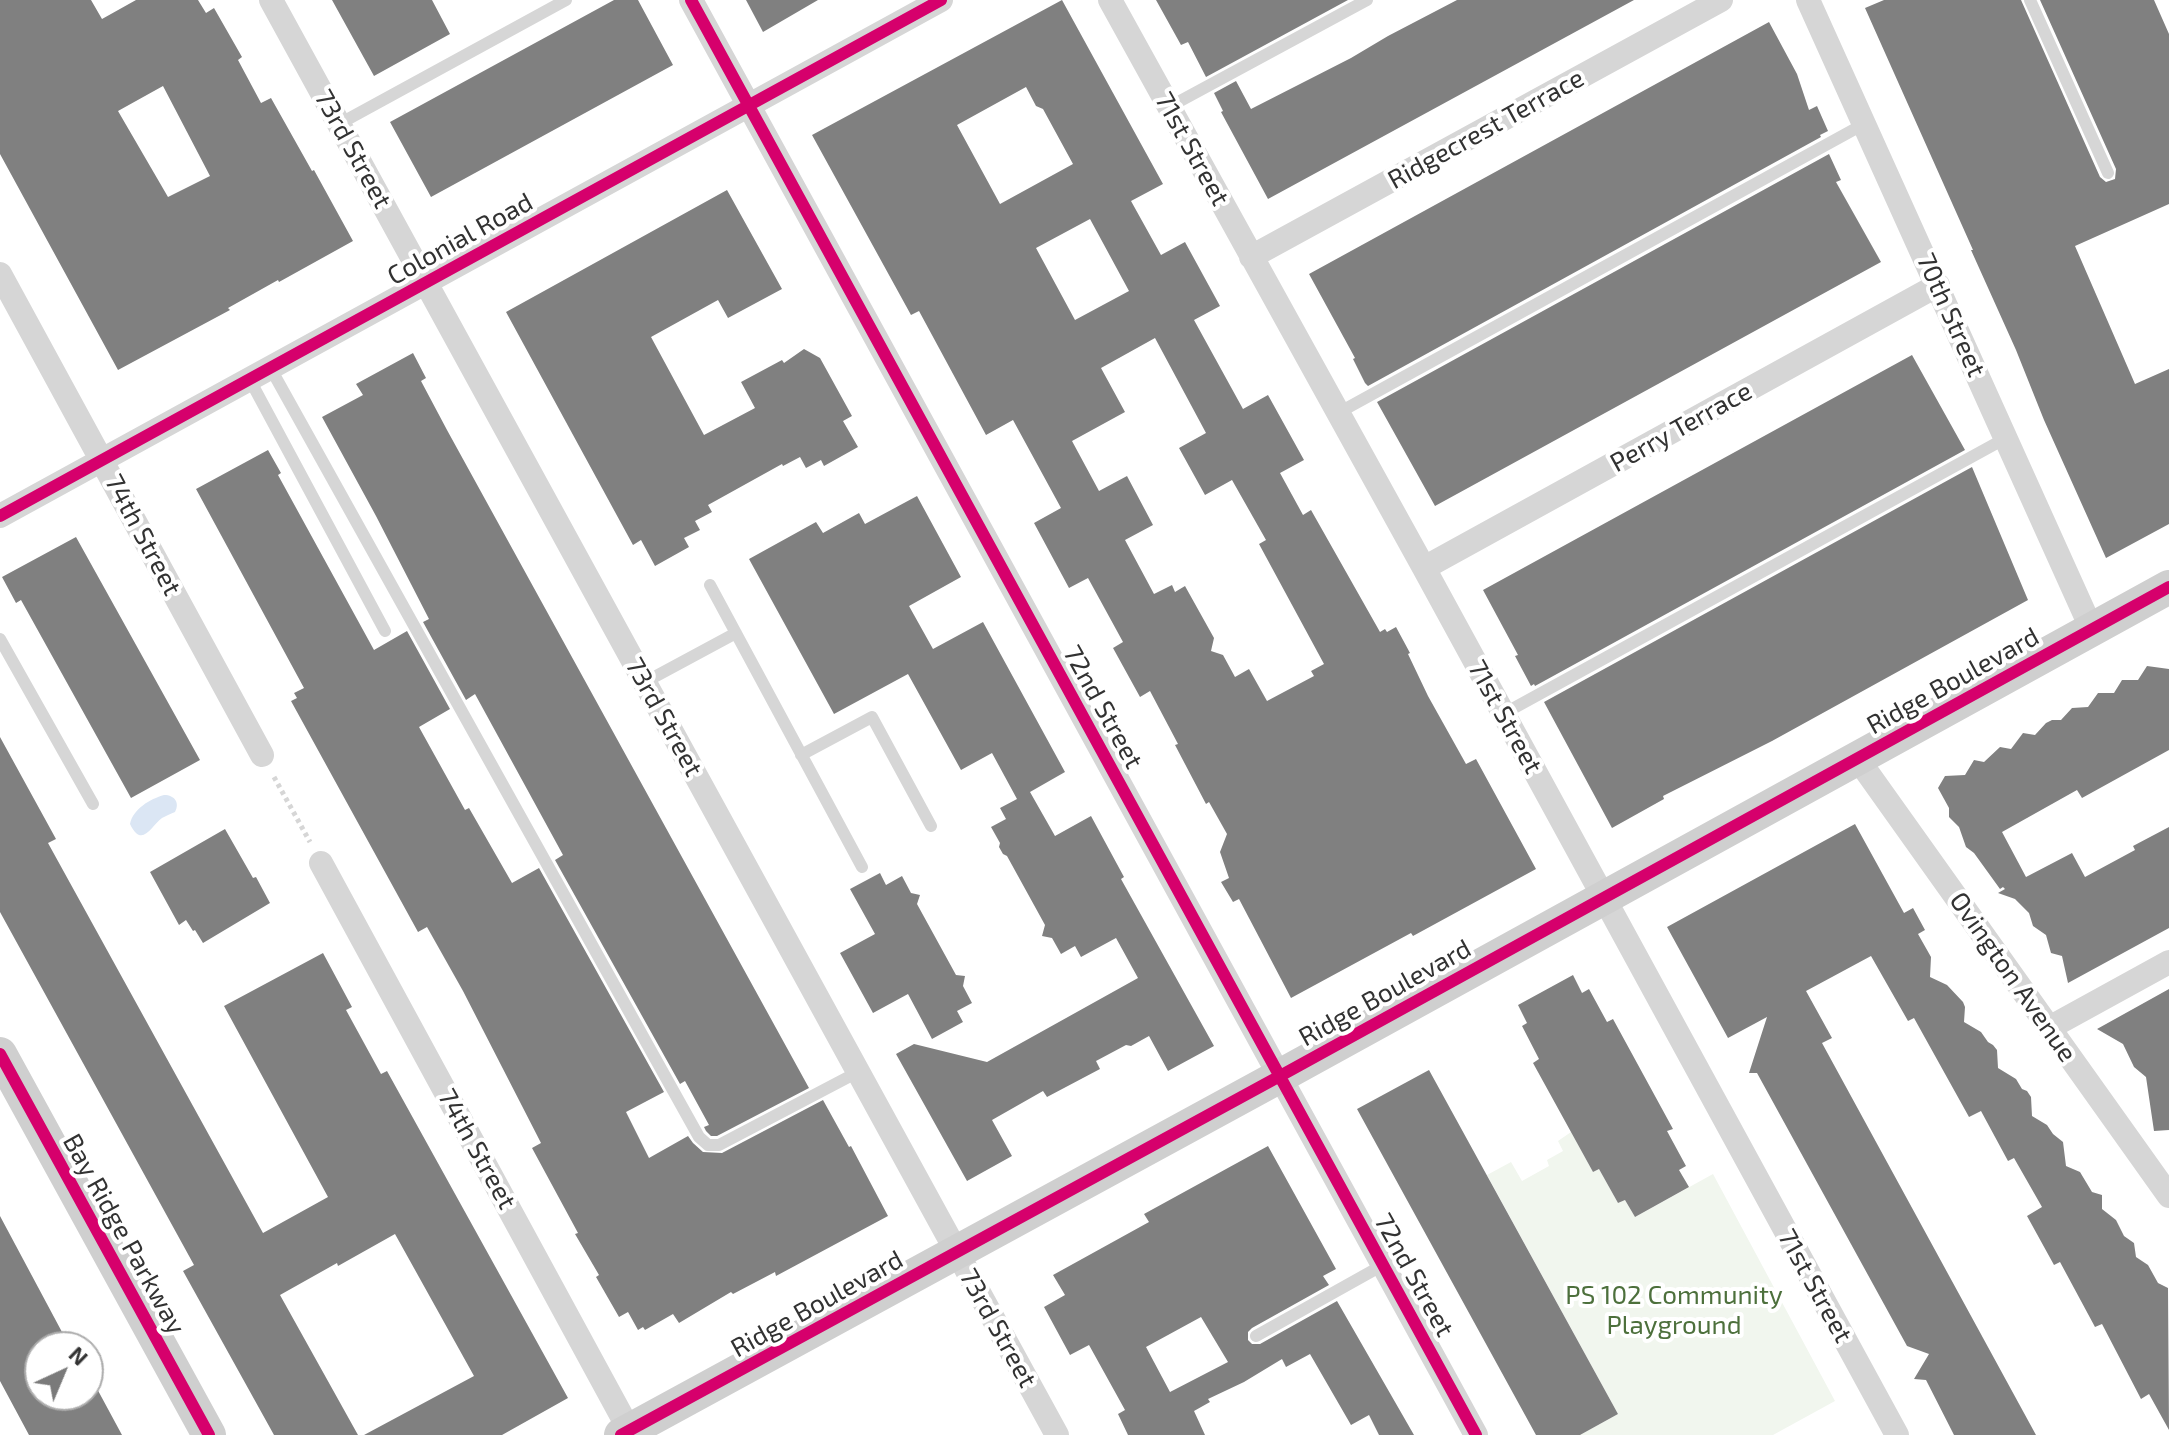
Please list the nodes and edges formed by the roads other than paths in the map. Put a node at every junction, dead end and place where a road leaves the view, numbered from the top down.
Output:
1 (271, 0) edge
2 (566, 0) edge
3 (691, 0) edge
4 (941, 0) edge
5 (1110, 0) edge
6 (1367, 0) edge
7 (1721, 0) edge
8 (1808, 0) edge
9 (2030, 0) edge
10 (749, 105) junction
11 (1169, 107) junction
12 (339, 124) junction
13 (1864, 124) junction
14 (2108, 173) dead end
15 (1251, 257) junction
16 (0, 274) edge
17 (426, 283) junction
18 (1938, 285) junction
19 (260, 374) junction
20 (1338, 413) junction
21 (2006, 438) junction
22 (102, 460) junction
23 (0, 516) edge
24 (1424, 568) junction
25 (710, 585) dead end
26 (2169, 587) edge
27 (2092, 630) junction
28 (385, 631) dead end
29 (736, 633) junction
30 (0, 639) edge
31 (645, 682) junction
32 (1503, 714) junction
33 (262, 755) road end
34 (801, 755) junction
35 (1857, 758) junction
36 (93, 804) dead end
37 (931, 826) dead end
38 (321, 863) road end
39 (862, 867) dead end
40 (1603, 898) junction
41 (2169, 962) edge
42 (2049, 1028) junction
43 (0, 1054) edge
44 (858, 1072) junction
45 (1280, 1076) junction
46 (2169, 1196) edge
47 (957, 1252) junction
48 (1383, 1265) junction
49 (1256, 1336) dead end
50 (628, 1433) edge
51 (209, 1435) edge
52 (1057, 1435) edge
53 (1476, 1435) edge
54 (1897, 1435) edge

1 - 12 street, 73rd Street
2 - 12 lane
3 - 10 street, 72nd Street
4 - 10 street, Colonial Road
5 - 11 street, 71st Street
6 - 11 lane
7 - 15 street, Ridgecrest Terrace
8 - 13 street, 70th Street
9 - 14 lane
10 - 17 street, Colonial Road
10 - 45 street, 72nd Street
11 - 15 street, 71st Street
12 - 17 street, 73rd Street
13 - 18 street, 70th Street
13 - 20 lane
15 - 20 street, 71st Street
16 - 22 street, 74th Street
17 - 19 street, Colonial Road
17 - 31 street, 73rd Street
18 - 21 street, 70th Street
18 - 24 street, Perry Terrace
19 - 22 street, Colonial Road
19 - 28 lane
19 - 44 lane
20 - 24 street, 71st Street
21 - 27 street, 70th Street
21 - 32 lane
22 - 23 street, Colonial Road
22 - 33 street, 74th Street
24 - 32 street, 71st Street
25 - 29 lane
26 - 27 street, Ridge Boulevard
27 - 35 street, Ridge Boulevard
29 - 31 lane
29 - 34 lane
30 - 36 lane
31 - 44 street, 73rd Street
32 - 40 street, 71st Street
34 - 37 lane
34 - 39 lane
35 - 40 street, Ridge Boulevard
35 - 42 street, Ovington Avenue
38 - 50 street, 74th Street
40 - 45 street, Ridge Boulevard
40 - 54 street, 71st Street
41 - 42 street
42 - 46 street, Ovington Avenue
43 - 51 street, Bay Ridge Parkway
44 - 47 street, 73rd Street
45 - 47 street, Ridge Boulevard
45 - 48 street, 72nd Street
47 - 50 street, Ridge Boulevard
47 - 52 street, 73rd Street
48 - 49 lane
48 - 53 street, 72nd Street

